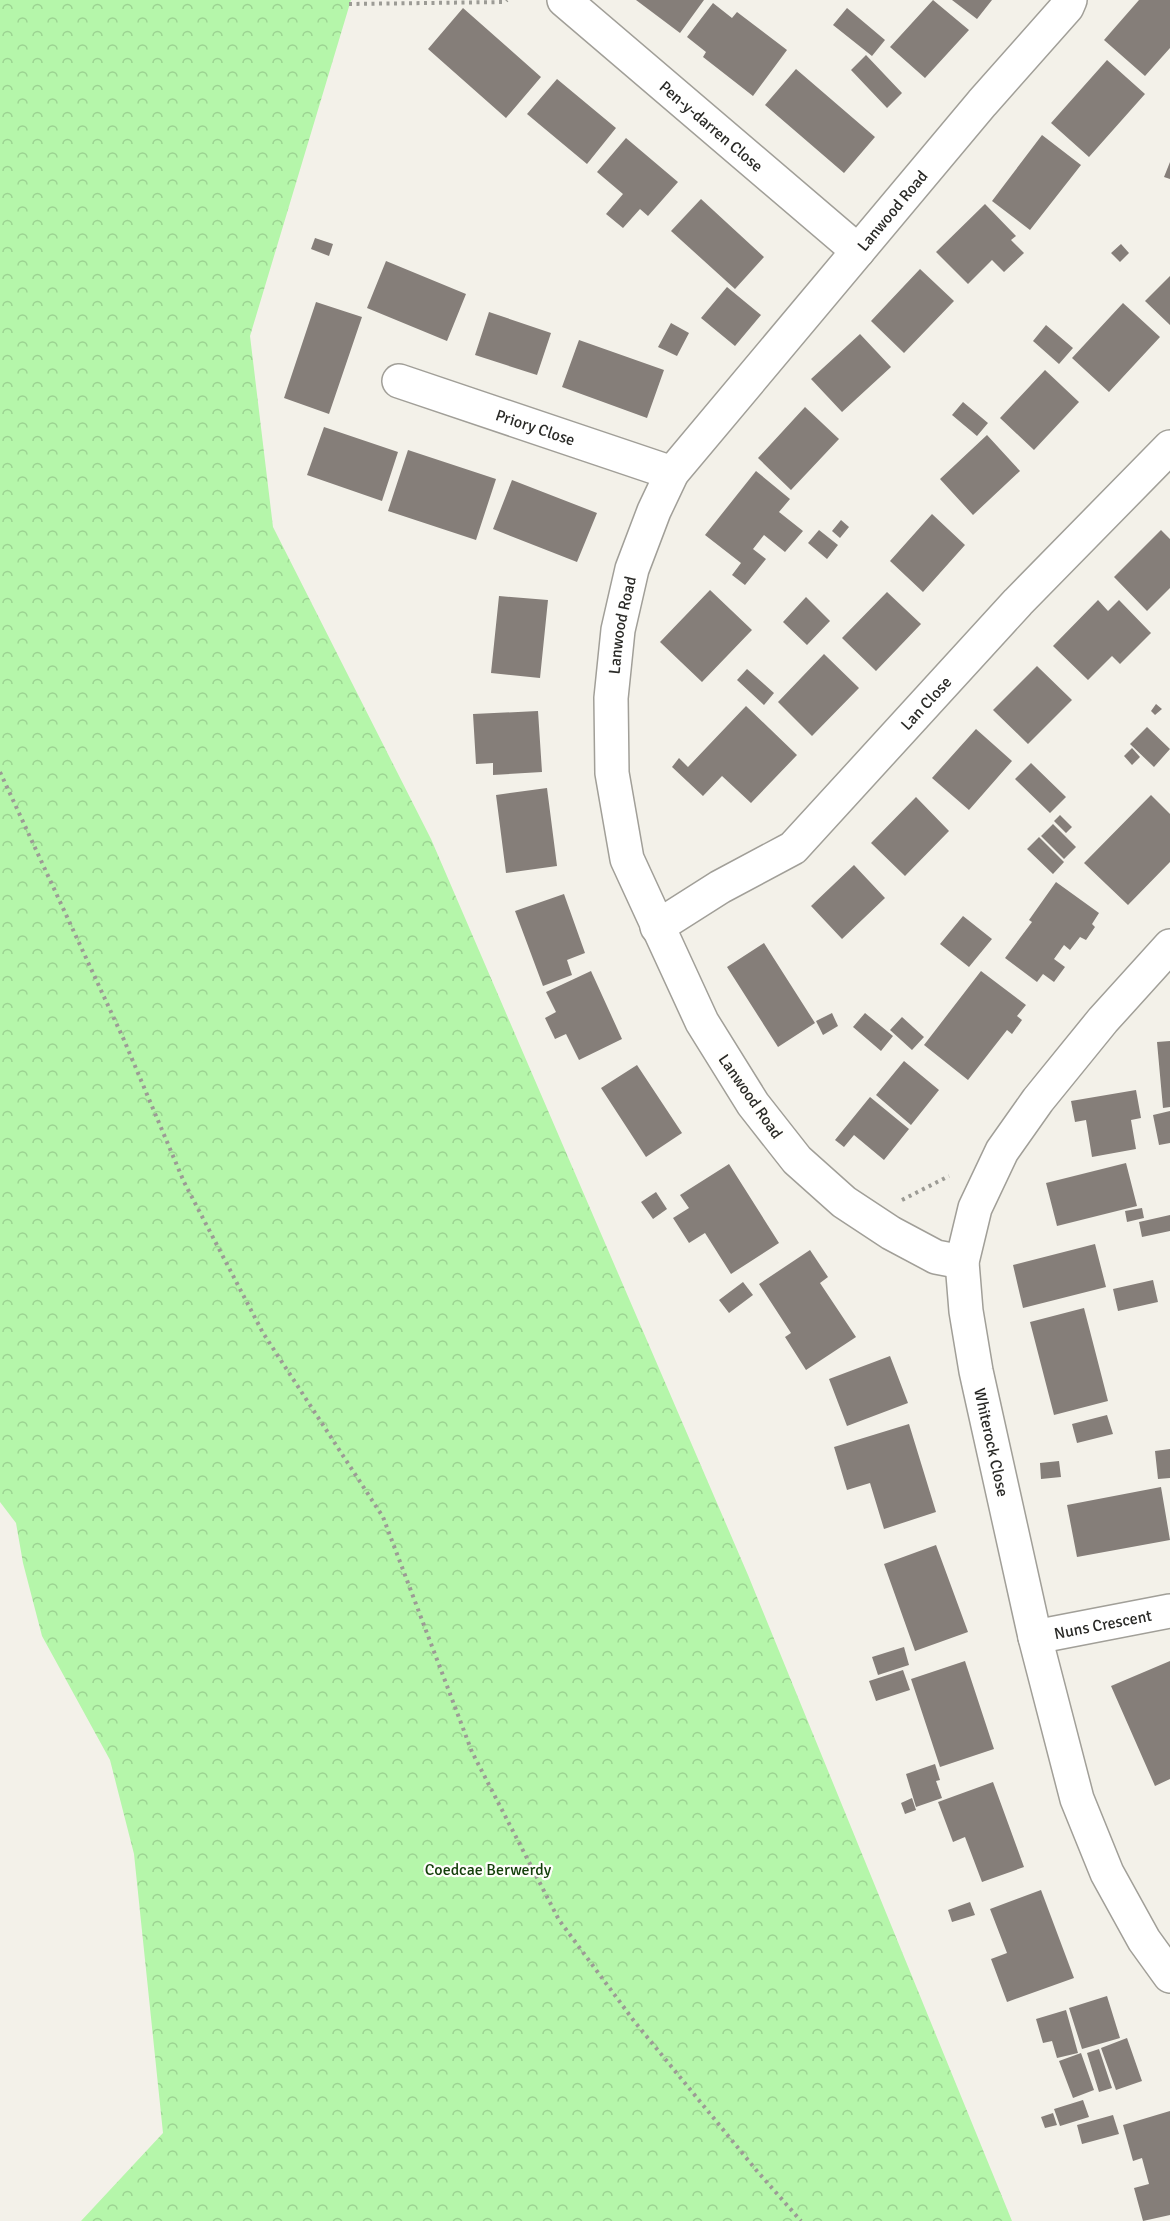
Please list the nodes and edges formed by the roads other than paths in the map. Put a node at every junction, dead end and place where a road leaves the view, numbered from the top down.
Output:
1 (564, 0) edge
2 (1070, 0) edge
3 (858, 251) junction
4 (399, 381) dead end
5 (1170, 447) edge
6 (672, 473) junction
7 (657, 927) junction
8 (1170, 946) edge
9 (962, 1262) junction
10 (1170, 1611) edge
11 (1035, 1637) junction
12 (1170, 1976) edge

1 - 3 street, Pen-y-darren Close
2 - 3 street, Lanwood Road
3 - 6 street, Lanwood Road
4 - 6 street, Priory Close
5 - 7 street, Lan Close
6 - 7 street, Lanwood Road
7 - 9 street, Lanwood Road
8 - 9 street, Whiterock Close
9 - 11 street, Whiterock Close
10 - 11 street, Nuns Crescent
11 - 12 street, Whiterock Close

